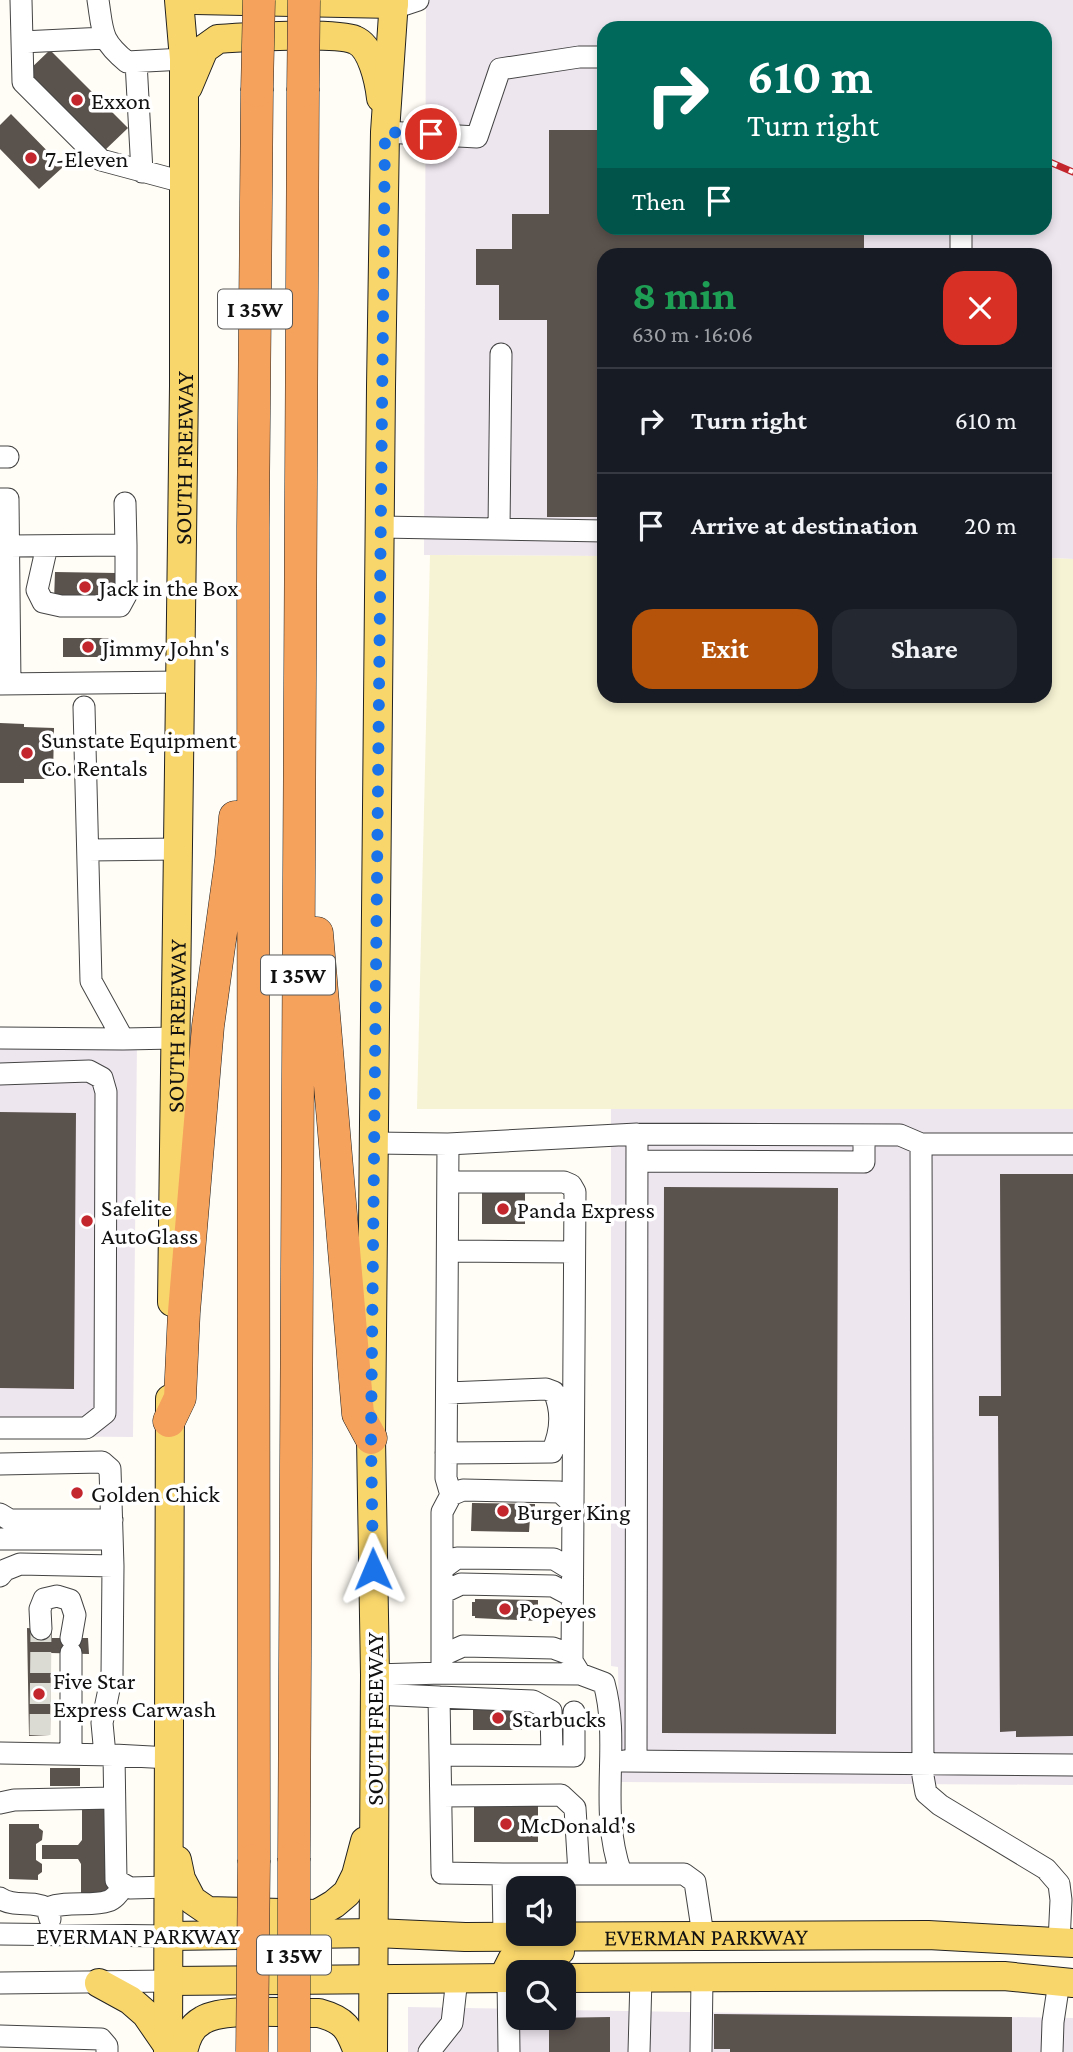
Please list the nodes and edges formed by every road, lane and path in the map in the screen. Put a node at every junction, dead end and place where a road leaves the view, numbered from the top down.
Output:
1 (21, 0) edge
2 (98, 0) edge
3 (179, 0) edge
4 (195, 0) edge
5 (258, 0) edge
6 (304, 0) edge
7 (402, 1) edge
8 (104, 38) junction
9 (22, 42) junction
10 (597, 57) edge
11 (184, 59) junction
12 (136, 62) junction
13 (184, 96) junction
14 (385, 132) junction
15 (142, 172) junction
16 (183, 182) junction
17 (500, 354) dead end
18 (0, 499) edge
19 (125, 503) dead end
20 (253, 527) junction
21 (380, 527) junction
22 (499, 529) junction
23 (597, 531) edge
24 (126, 545) junction
25 (9, 546) junction
26 (47, 546) junction
27 (181, 682) junction
28 (5, 684) edge
29 (299, 700) junction
30 (84, 707) dead end
31 (179, 849) junction
32 (88, 850) junction
33 (0, 1038) edge
34 (176, 1038) junction
35 (123, 1039) junction
36 (0, 1074) edge
37 (637, 1134) junction
38 (864, 1135) junction
39 (375, 1143) junction
40 (448, 1144) junction
41 (921, 1144) junction
42 (1073, 1144) edge
43 (637, 1161) junction
44 (448, 1182) junction
45 (447, 1251) junction
46 (574, 1252) junction
47 (447, 1392) junction
48 (169, 1421) junction
49 (0, 1427) edge
50 (371, 1438) junction
51 (561, 1447) junction
52 (446, 1453) junction
53 (0, 1464) edge
54 (451, 1495) junction
55 (572, 1503) junction
56 (0, 1514) edge
57 (112, 1530) junction
58 (0, 1539) edge
59 (113, 1566) junction
60 (442, 1569) junction
61 (572, 1570) junction
62 (0, 1576) edge
63 (442, 1593) junction
64 (572, 1596) junction
65 (75, 1615) junction
66 (112, 1615) junction
67 (41, 1629) tunnel mouth
68 (442, 1664) junction
69 (576, 1665) junction
70 (375, 1684) junction
71 (439, 1698) junction
72 (574, 1712) dead end
73 (0, 1753) edge
74 (71, 1754) junction
75 (109, 1755) junction
76 (440, 1755) junction
77 (552, 1756) junction
78 (170, 1758) junction
79 (609, 1761) junction
80 (636, 1761) junction
81 (923, 1764) junction
82 (1073, 1765) edge
83 (441, 1796) junction
84 (113, 1798) junction
85 (375, 1801) junction
86 (0, 1803) edge
87 (170, 1830) junction
88 (579, 1873) junction
89 (503, 1874) junction
90 (621, 1874) junction
91 (124, 1886) junction
92 (169, 1887) junction
93 (0, 1898) edge
94 (47, 1908) junction
95 (375, 1933) junction
96 (0, 1934) edge
97 (50, 1935) junction
98 (703, 1935) junction
99 (170, 1936) junction
100 (504, 1936) junction
101 (605, 1936) junction
102 (1066, 1943) edge
103 (512, 1960) edge
104 (375, 1978) junction
105 (457, 1978) junction
106 (506, 1978) edge
107 (576, 1978) edge
108 (641, 1978) junction
109 (702, 1978) junction
110 (169, 1981) junction
111 (0, 1983) edge
112 (99, 1983) junction
113 (1066, 1983) edge
114 (510, 2030) edge
115 (0, 2036) edge
116 (173, 2050) edge
117 (107, 2052) edge
118 (252, 2052) edge
119 (294, 2052) edge
120 (358, 2052) edge
121 (373, 2052) edge
122 (429, 2052) edge
123 (509, 2052) edge
124 (639, 2052) edge
125 (701, 2052) edge
126 (1052, 2052) edge

1 - 9 street
2 - 8 street
3 - 11 main road, SOUTH FREEWAY
4 - 7 main road
5 - 20 highway, I 35W, bridge
6 - 29 highway, I 35W, bridge
7 - 14 main road, SOUTH FREEWAY
8 - 9 street
8 - 12 street
9 - 15 street
10 - 14 street
11 - 12 street
11 - 13 main road, SOUTH FREEWAY
12 - 15 street
13 - 14 main road
13 - 16 main road, SOUTH FREEWAY
14 - 21 main road, SOUTH FREEWAY
15 - 16 street
16 - 27 main road, SOUTH FREEWAY
17 - 22 street
18 - 25 street
19 - 24 street
20 - 48 highway
20 - 118 highway, I 35W, bridge
21 - 22 street
21 - 39 main road, SOUTH FREEWAY
22 - 23 street
24 - 26 street
24 - 26 street
25 - 26 street
25 - 28 street
27 - 28 street
27 - 31 main road, SOUTH FREEWAY
29 - 50 highway
29 - 119 highway, I 35W, bridge
30 - 32 street
31 - 32 street
31 - 34 main road, SOUTH FREEWAY
32 - 35 street
33 - 35 street
34 - 35 street
34 - 48 main road, SOUTH FREEWAY
36 - 49 street
37 - 38 street
37 - 40 street
37 - 43 street
38 - 41 street
38 - 43 street
39 - 40 street
39 - 50 main road, SOUTH FREEWAY
40 - 44 street
41 - 42 street
41 - 81 street
43 - 80 street
44 - 45 street
44 - 46 street
45 - 46 street
45 - 47 street
46 - 51 street
47 - 51 street
47 - 52 street
48 - 78 main road, SOUTH FREEWAY
50 - 70 main road, SOUTH FREEWAY
51 - 52 street
51 - 55 street
52 - 54 street
53 - 57 street
54 - 55 street
54 - 60 street
55 - 61 street
56 - 57 street
57 - 58 street
57 - 59 street
59 - 62 street
59 - 66 street
60 - 61 street
60 - 63 street
61 - 64 street
63 - 64 street
63 - 68 street
64 - 69 street
65 - 66 street
65 - 67 street
65 - 74 street
66 - 75 street
68 - 69 street
68 - 70 street
69 - 79 street
70 - 71 street
70 - 85 main road, SOUTH FREEWAY
71 - 76 street
71 - 77 street
72 - 77 street
73 - 74 street
74 - 75 street
75 - 78 street
75 - 84 street
76 - 77 street
76 - 83 street
78 - 87 main road, SOUTH FREEWAY
79 - 80 street
79 - 90 street
80 - 81 street
81 - 82 street
81 - 102 street
83 - 88 street
83 - 89 street
84 - 86 street
84 - 91 street
85 - 87 main road
85 - 95 main road, SOUTH FREEWAY
87 - 92 main road, SOUTH FREEWAY
88 - 89 street
88 - 90 street
89 - 100 street
90 - 98 street
91 - 92 street
91 - 94 street
92 - 99 main road, SOUTH FREEWAY
93 - 94 street
94 - 97 street
95 - 99 main road, EVERMAN PARKWAY
95 - 100 main road, EVERMAN PARKWAY
95 - 104 main road, SOUTH FREEWAY
96 - 97 street, EVERMAN PARKWAY
97 - 99 street, EVERMAN PARKWAY
98 - 101 main road, EVERMAN PARKWAY
98 - 102 main road, EVERMAN PARKWAY
98 - 109 main road
99 - 110 main road, SOUTH FREEWAY
100 - 101 main road, EVERMAN PARKWAY
101 - 103 main road
102 - 113 main road
104 - 105 main road, EVERMAN PARKWAY
104 - 110 main road, EVERMAN PARKWAY
104 - 121 main road, SOUTH FREEWAY
105 - 106 main road, EVERMAN PARKWAY
105 - 122 street
107 - 108 main road, EVERMAN PARKWAY
108 - 109 main road, EVERMAN PARKWAY
108 - 124 street
109 - 113 main road, EVERMAN PARKWAY
109 - 125 street
110 - 112 street, EVERMAN PARKWAY
110 - 116 main road, SOUTH FREEWAY
111 - 112 street, EVERMAN PARKWAY
112 - 116 main road
113 - 126 street
114 - 123 street
115 - 117 street
116 - 120 main road

